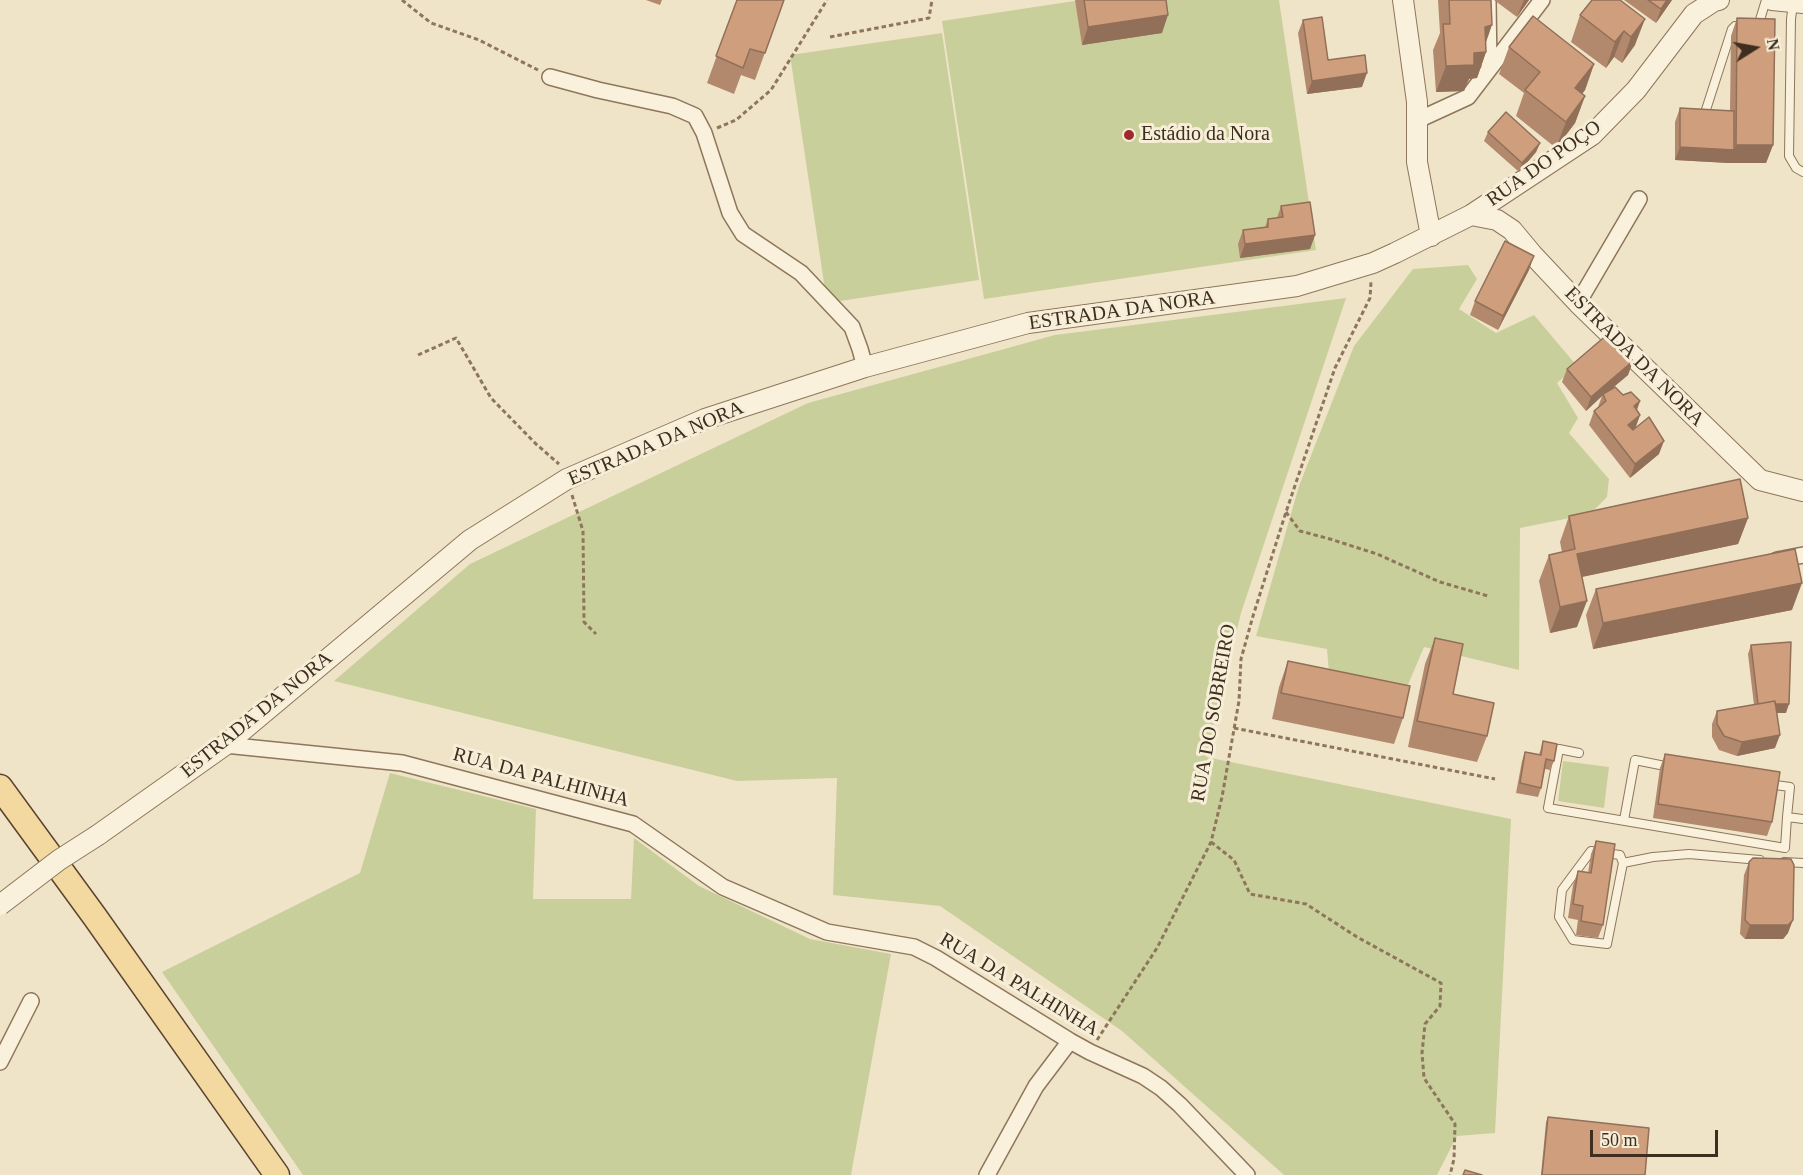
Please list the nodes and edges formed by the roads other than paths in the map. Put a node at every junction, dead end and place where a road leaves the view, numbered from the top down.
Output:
1 (1403, 0) edge
2 (1488, 0) edge
3 (1542, 0) edge
4 (1719, 0) edge
5 (1766, 0) edge
6 (1772, 0) edge
7 (1798, 3) edge
8 (1488, 24) junction
9 (1516, 33) junction
10 (1489, 69) junction
11 (550, 77) road end
12 (1703, 119) edge
13 (1418, 120) junction
14 (1803, 172) edge
15 (1515, 188) junction
16 (1639, 199) dead end
17 (1472, 215) junction
18 (1512, 230) junction
19 (1431, 236) junction
20 (1578, 303) junction
21 (865, 367) junction
22 (1803, 491) edge
23 (1803, 555) edge
24 (1758, 564) edge
25 (225, 745) junction
26 (1579, 753) dead end
27 (1679, 768) edge
28 (0, 771) edge
29 (1757, 782) edge
30 (0, 787) edge
31 (1787, 817) junction
32 (1803, 819) edge
33 (1624, 820) junction
34 (1769, 861) edge
35 (1780, 861) edge
36 (1623, 863) junction
37 (1803, 863) edge
38 (0, 905) edge
39 (95, 917) junction
40 (31, 1001) dead end
41 (1071, 1041) junction
42 (0, 1062) edge
43 (277, 1175) edge
44 (987, 1175) edge
45 (1247, 1175) edge

1 - 13 street
2 - 8 street
3 - 9 street
4 - 15 street, RUA DO POÇO
5 - 12 lane
6 - 7 street
7 - 14 lane
8 - 9 street
8 - 10 street
9 - 10 street
10 - 13 street
11 - 21 street
13 - 19 street
15 - 17 street, RUA DO POÇO
15 - 18 street
16 - 20 street
17 - 18 street, ESTRADA DA NORA
17 - 19 street, RUA DO POÇO
18 - 20 street, ESTRADA DA NORA
19 - 21 street, ESTRADA DA NORA
20 - 22 street, ESTRADA DA NORA
21 - 25 street, ESTRADA DA NORA
23 - 24 street
25 - 38 street, ESTRADA DA NORA, bridge
25 - 41 street, RUA DA PALHINHA
26 - 33 lane
27 - 33 lane
28 - 39 main road
29 - 31 lane
30 - 39 main road
31 - 32 lane
31 - 33 lane
34 - 36 lane
35 - 37 lane
36 - 36 lane
39 - 43 main road
40 - 42 street
41 - 44 street
41 - 45 street, RUA DA PALHINHA

